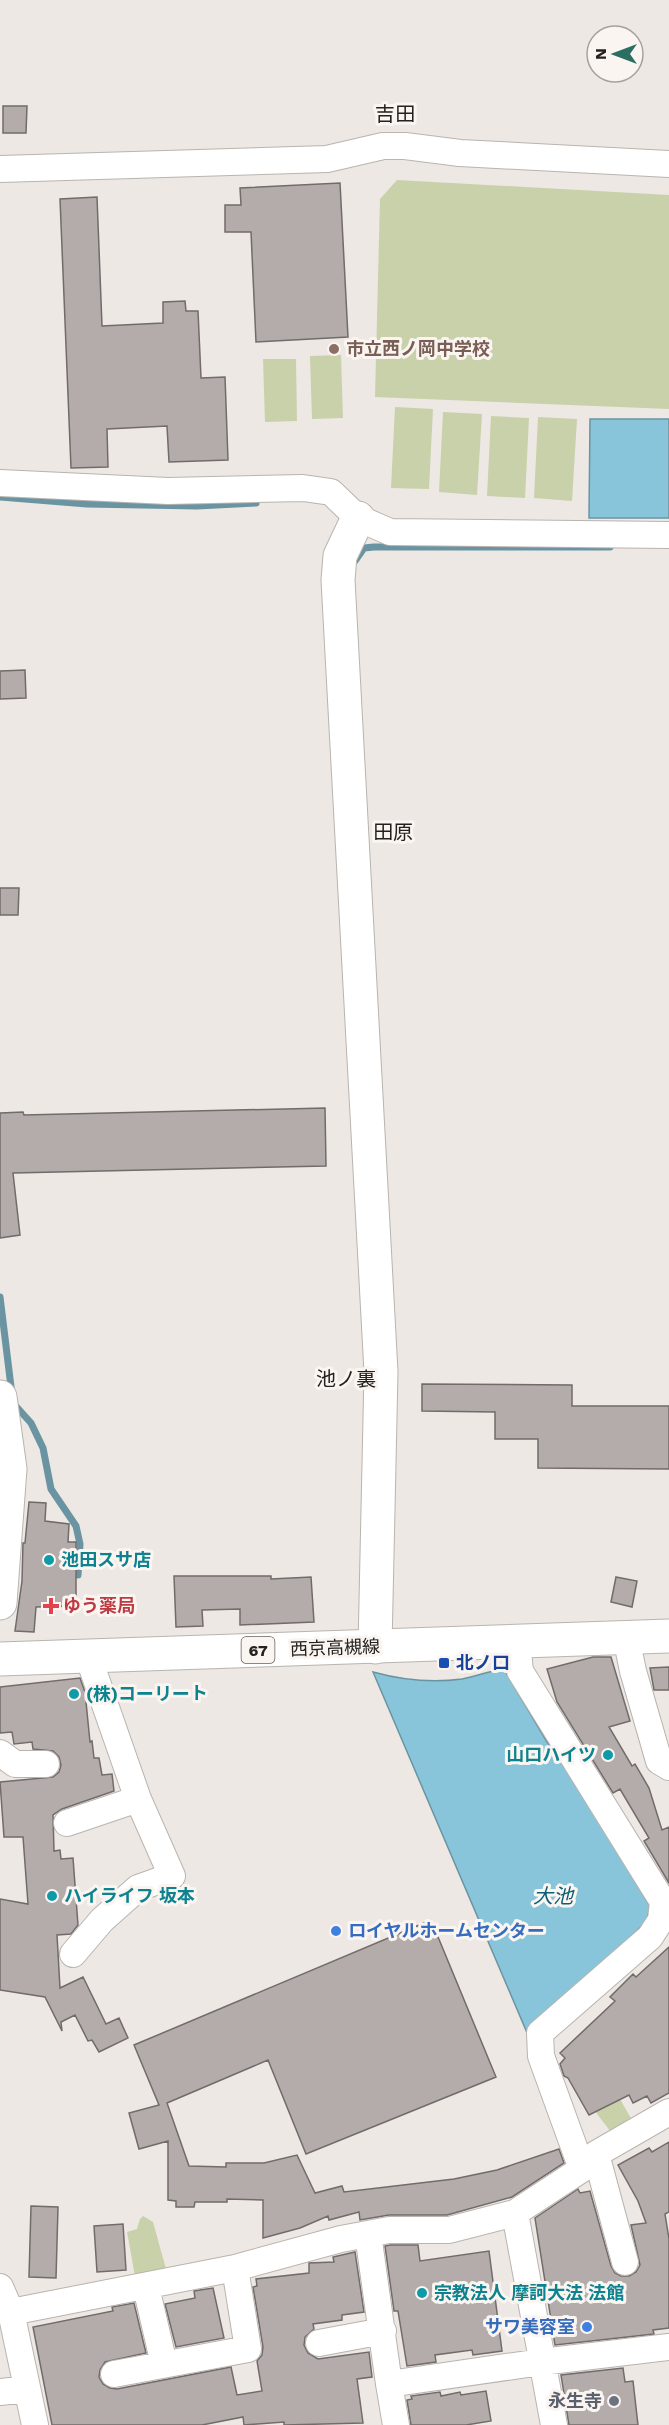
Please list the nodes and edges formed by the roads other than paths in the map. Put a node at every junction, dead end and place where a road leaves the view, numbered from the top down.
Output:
1 (669, 164) edge
2 (0, 169) edge
3 (0, 483) edge
4 (358, 518) junction
5 (669, 535) edge
6 (0, 1397) edge
7 (0, 1603) edge
8 (669, 1636) edge
9 (626, 1637) junction
10 (517, 1642) junction
11 (375, 1647) junction
12 (88, 1656) junction
13 (0, 1659) edge
14 (0, 1753) edge
15 (46, 1764) dead end
16 (669, 1767) edge
17 (138, 1799) junction
18 (67, 1823) dead end
19 (73, 1954) dead end
20 (669, 2112) edge
21 (589, 2162) junction
22 (515, 2212) junction
23 (368, 2234) junction
24 (625, 2262) dead end
25 (235, 2268) junction
26 (147, 2287) junction
27 (0, 2288) edge
28 (11, 2312) junction
29 (383, 2331) junction
30 (319, 2343) dead end
31 (669, 2347) edge
32 (541, 2362) junction
33 (164, 2364) junction
34 (114, 2374) dead end
35 (389, 2384) junction
36 (27, 2389) junction
37 (0, 2391) edge
38 (35, 2425) edge
39 (396, 2425) edge
40 (554, 2425) edge

1 - 2 street
3 - 4 street
4 - 5 street
4 - 11 street
6 - 7 street
8 - 9 street, 西京高槻線 / 67
9 - 10 street, 西京高槻線 / 67
9 - 16 street
10 - 11 street, 西京高槻線 / 67
10 - 21 street
11 - 12 street, 西京高槻線 / 67
12 - 13 street, 西京高槻線 / 67
12 - 17 street
14 - 15 street
17 - 18 street
17 - 19 street
20 - 21 street
21 - 22 street
21 - 24 street
22 - 23 street
22 - 32 street
23 - 25 street
23 - 29 street
25 - 26 street
25 - 33 street
26 - 28 street
26 - 33 street
27 - 28 street
28 - 36 street
29 - 30 street
29 - 35 street
31 - 32 street
32 - 35 street
32 - 40 street
33 - 34 street
35 - 39 street
36 - 37 street
36 - 38 street

